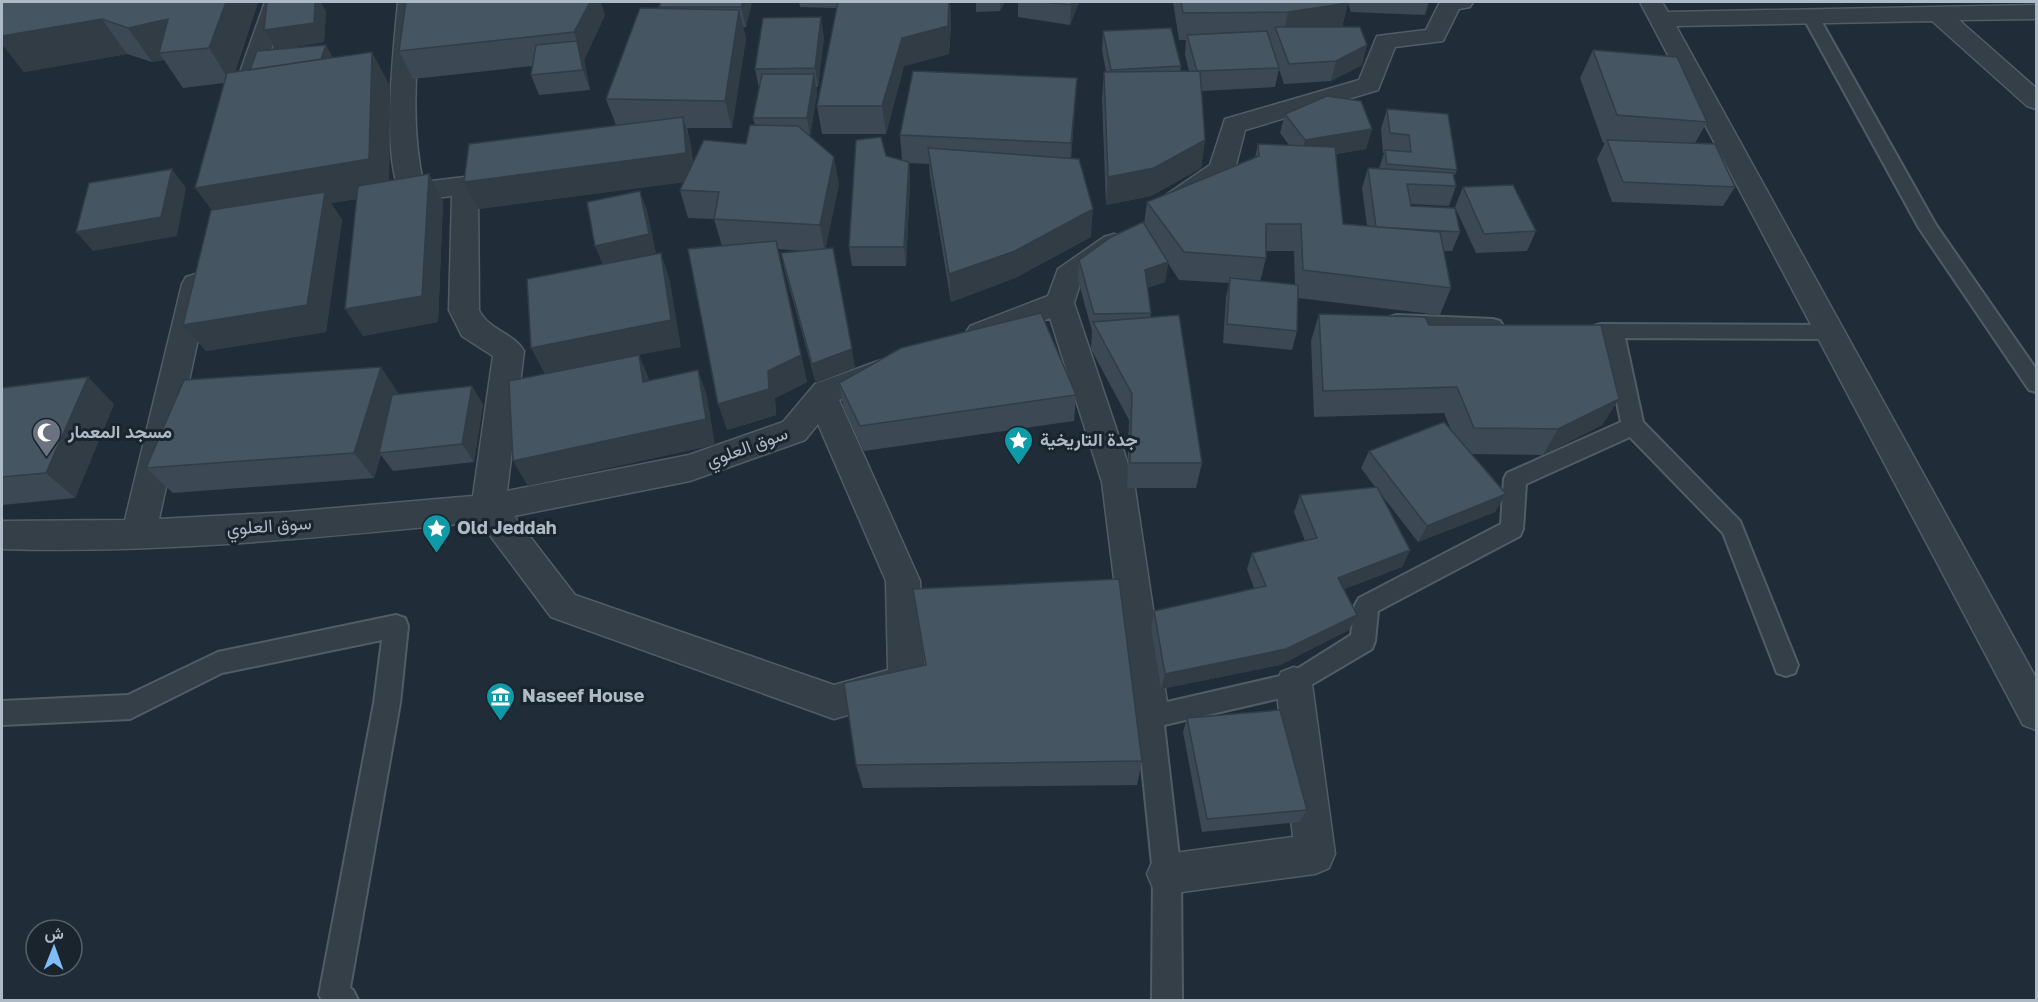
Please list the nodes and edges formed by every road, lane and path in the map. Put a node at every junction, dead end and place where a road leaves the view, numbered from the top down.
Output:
1 (276, 2) edge
2 (410, 2) edge
3 (1462, 2) edge
4 (1655, 10) edge
5 (2037, 12) edge
6 (1938, 14) junction
7 (1811, 17) junction
8 (2037, 101) edge
9 (238, 114) edge
10 (203, 253) edge
11 (1060, 303) junction
12 (1383, 321) edge
13 (1515, 327) edge
14 (1583, 330) edge
15 (1613, 332) junction
16 (1829, 332) junction
17 (960, 341) edge
18 (904, 363) edge
19 (2037, 384) edge
20 (822, 397) junction
21 (1633, 426) junction
22 (488, 508) junction
23 (139, 534) junction
24 (2, 535) edge
25 (1786, 665) dead end
26 (1294, 684) junction
27 (2, 713) edge
28 (2037, 713) edge
29 (1150, 716) junction
30 (1167, 874) junction
31 (343, 1000) edge
32 (1167, 1000) edge

1 - 9 street
2 - 22 street
3 - 11 street
4 - 7 street
4 - 16 street
5 - 6 street
6 - 7 street
6 - 8 street
7 - 19 lane
10 - 23 street
11 - 17 street
11 - 29 street
12 - 13 lane
14 - 15 lane
15 - 16 lane
15 - 21 lane
16 - 28 street
18 - 20 street, سوق العلوي
20 - 22 street, سوق العلوي
20 - 22 street
21 - 25 lane
21 - 26 lane
22 - 23 street, سوق العلوي
23 - 24 street, سوق العلوي
26 - 29 lane
26 - 30 street
27 - 31 lane
29 - 30 lane
30 - 32 lane

